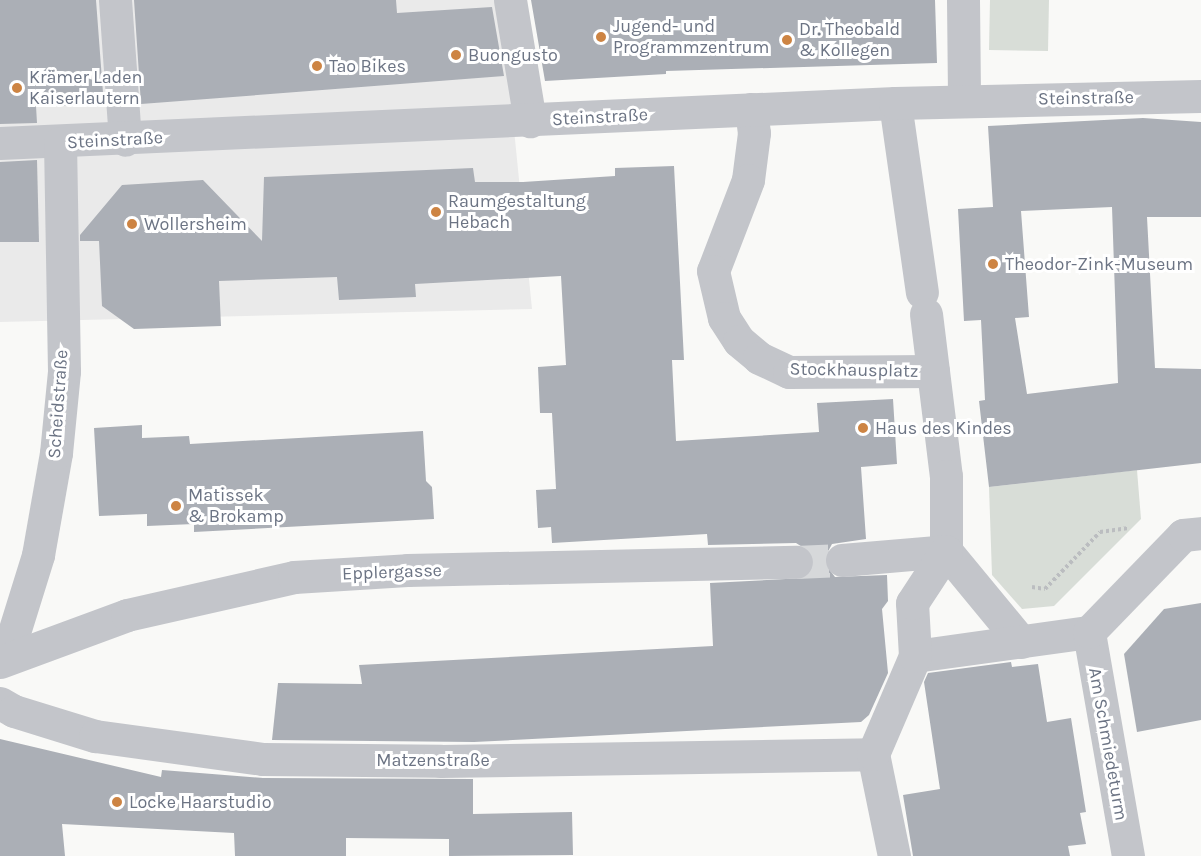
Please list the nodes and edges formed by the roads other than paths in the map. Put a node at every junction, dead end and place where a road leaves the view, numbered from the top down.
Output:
1 (115, 0) edge
2 (510, 0) edge
3 (963, 0) edge
4 (1201, 96) edge
5 (964, 100) junction
6 (895, 103) junction
7 (751, 110) junction
8 (530, 121) junction
9 (124, 140) junction
10 (60, 142) junction
11 (0, 143) edge
12 (933, 371) junction
13 (1192, 533) edge
14 (946, 551) junction
15 (842, 560) tunnel mouth
16 (796, 562) tunnel mouth
17 (1089, 632) junction
18 (1021, 642) junction
19 (915, 656) junction
20 (3, 660) edge
21 (0, 703) edge
22 (873, 754) junction
23 (894, 856) edge
24 (1128, 856) edge

1 - 9 street
2 - 8 street
3 - 5 street
4 - 5 street, Steinstraße
5 - 6 street, Steinstraße
6 - 7 street, Steinstraße
6 - 12 street, Stockhausplatz
7 - 8 street, Steinstraße
7 - 12 street, Stockhausplatz
8 - 9 street, Steinstraße
9 - 10 street, Steinstraße
10 - 11 street, Steinstraße
10 - 20 street, Scheidstraße
12 - 14 street, Stockhausplatz
13 - 17 street
14 - 15 street
14 - 18 street
14 - 19 street
16 - 20 street, Epplergasse
17 - 18 street
17 - 24 street, Am Schmiedeturm
18 - 19 street
19 - 22 street
21 - 22 street, Matzenstraße
22 - 23 street

